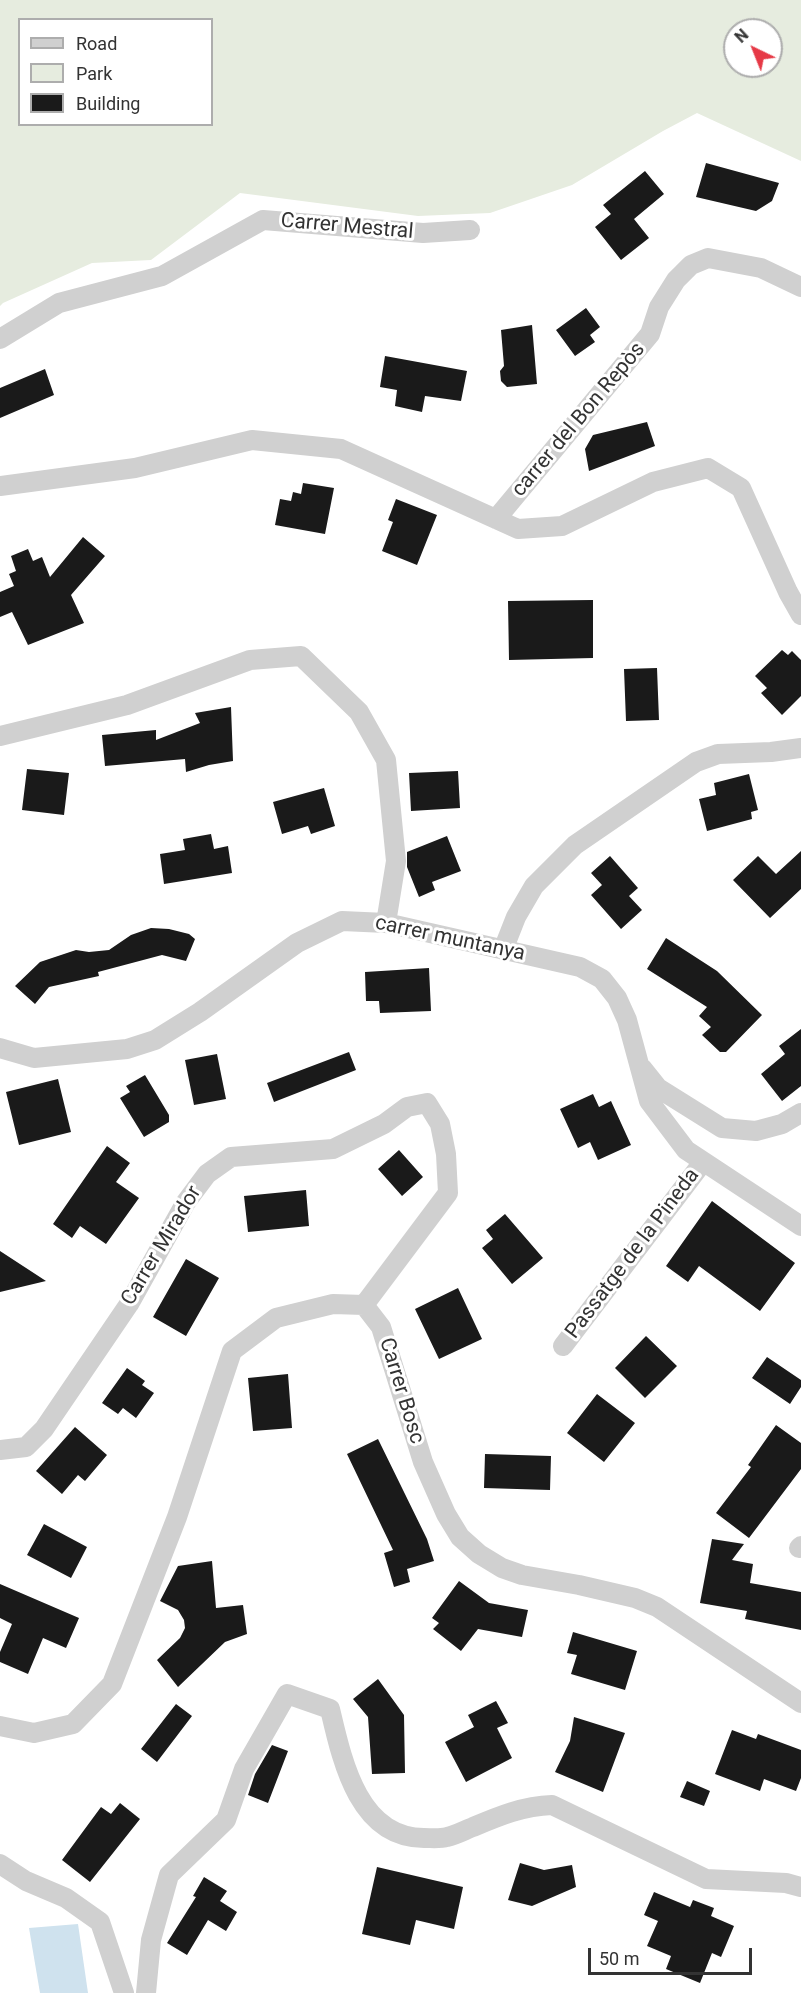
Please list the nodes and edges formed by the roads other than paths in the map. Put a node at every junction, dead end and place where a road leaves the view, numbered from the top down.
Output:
1 (470, 230) dead end
2 (801, 287) edge
3 (0, 339) edge
4 (0, 486) edge
5 (496, 519) junction
6 (801, 615) edge
7 (0, 736) edge
8 (801, 748) edge
9 (386, 923) junction
10 (503, 950) junction
11 (0, 1048) edge
12 (640, 1066) junction
13 (801, 1113) edge
14 (703, 1162) junction
15 (801, 1226) edge
16 (364, 1305) junction
17 (563, 1346) dead end
18 (0, 1450) edge
19 (801, 1702) edge
20 (0, 1726) edge
21 (0, 1864) edge
22 (801, 1887) edge
23 (124, 1993) edge
24 (146, 1993) edge

1 - 3 street, Carrer Mestral
2 - 5 street, carrer del Bon Repòs
4 - 5 street
5 - 6 street
7 - 9 street
8 - 10 street
9 - 10 street, carrer muntanya
9 - 11 street, carrer muntanya
10 - 12 street, carrer muntanya
12 - 13 street
12 - 14 street, carrer muntanya
14 - 15 street, carrer muntanya
14 - 17 street, Passatge de la Pineda
16 - 18 street, Carrer Mirador
16 - 19 street, Carrer Bosc
16 - 20 street
21 - 23 street
22 - 24 street

